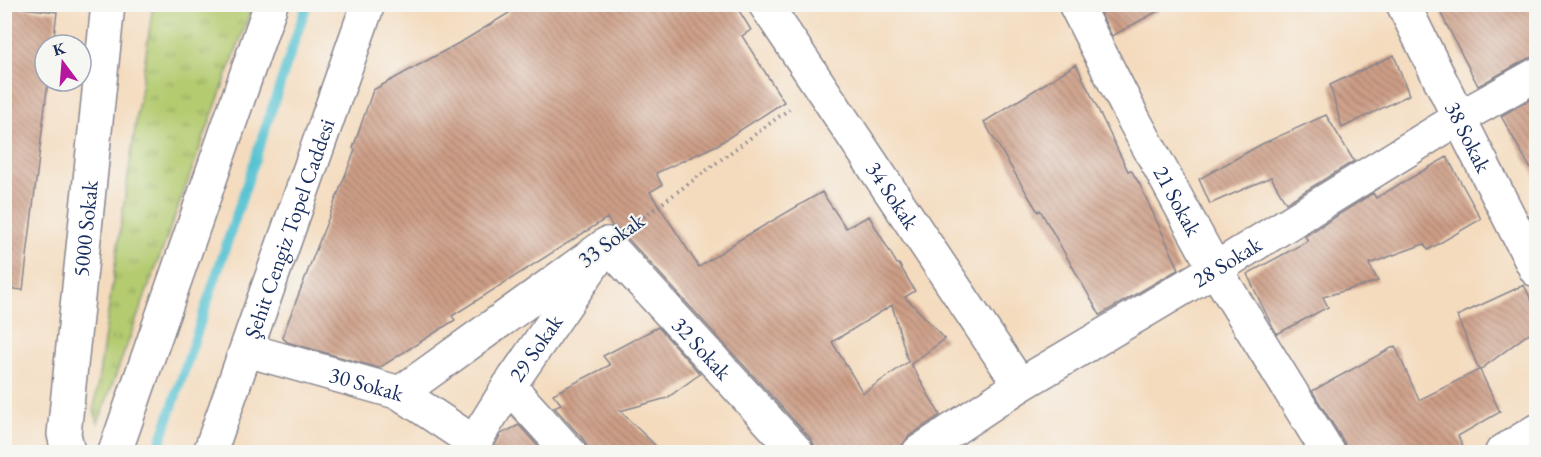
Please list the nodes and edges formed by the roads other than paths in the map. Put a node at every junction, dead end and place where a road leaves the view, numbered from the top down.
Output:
1 (108, 4) edge
2 (271, 4) edge
3 (765, 4) edge
4 (1075, 4) edge
5 (1403, 4) edge
6 (370, 7) edge
7 (1536, 75) edge
8 (1459, 118) junction
9 (606, 244) junction
10 (1215, 269) junction
11 (1536, 270) edge
12 (247, 350) junction
13 (509, 386) junction
14 (1020, 386) junction
15 (400, 393) junction
16 (1536, 431) edge
17 (471, 448) edge
18 (68, 453) edge
19 (115, 453) edge
20 (210, 453) edge
21 (569, 453) edge
22 (797, 453) edge
23 (919, 453) edge
24 (1328, 453) edge
25 (1502, 453) edge

1 - 18 street, 5000 Sokak
2 - 19 street
3 - 14 street, 34 Sokak
4 - 10 street, 21 Sokak
5 - 8 street, 38 Sokak
6 - 12 street, Şehit Cengiz Topel Caddesi
7 - 8 street, 28 Sokak
8 - 10 street, 28 Sokak
8 - 11 street, 38 Sokak
9 - 13 street, 29 Sokak
9 - 15 street, 33 Sokak
9 - 22 street, 32 Sokak
10 - 14 street, 28 Sokak
10 - 24 street, 21 Sokak
12 - 15 street, 30 Sokak
12 - 20 street, Şehit Cengiz Topel Caddesi
13 - 17 street, 29 Sokak
13 - 21 street
14 - 23 street, 28 Sokak
15 - 17 street, 30 Sokak
16 - 25 street

